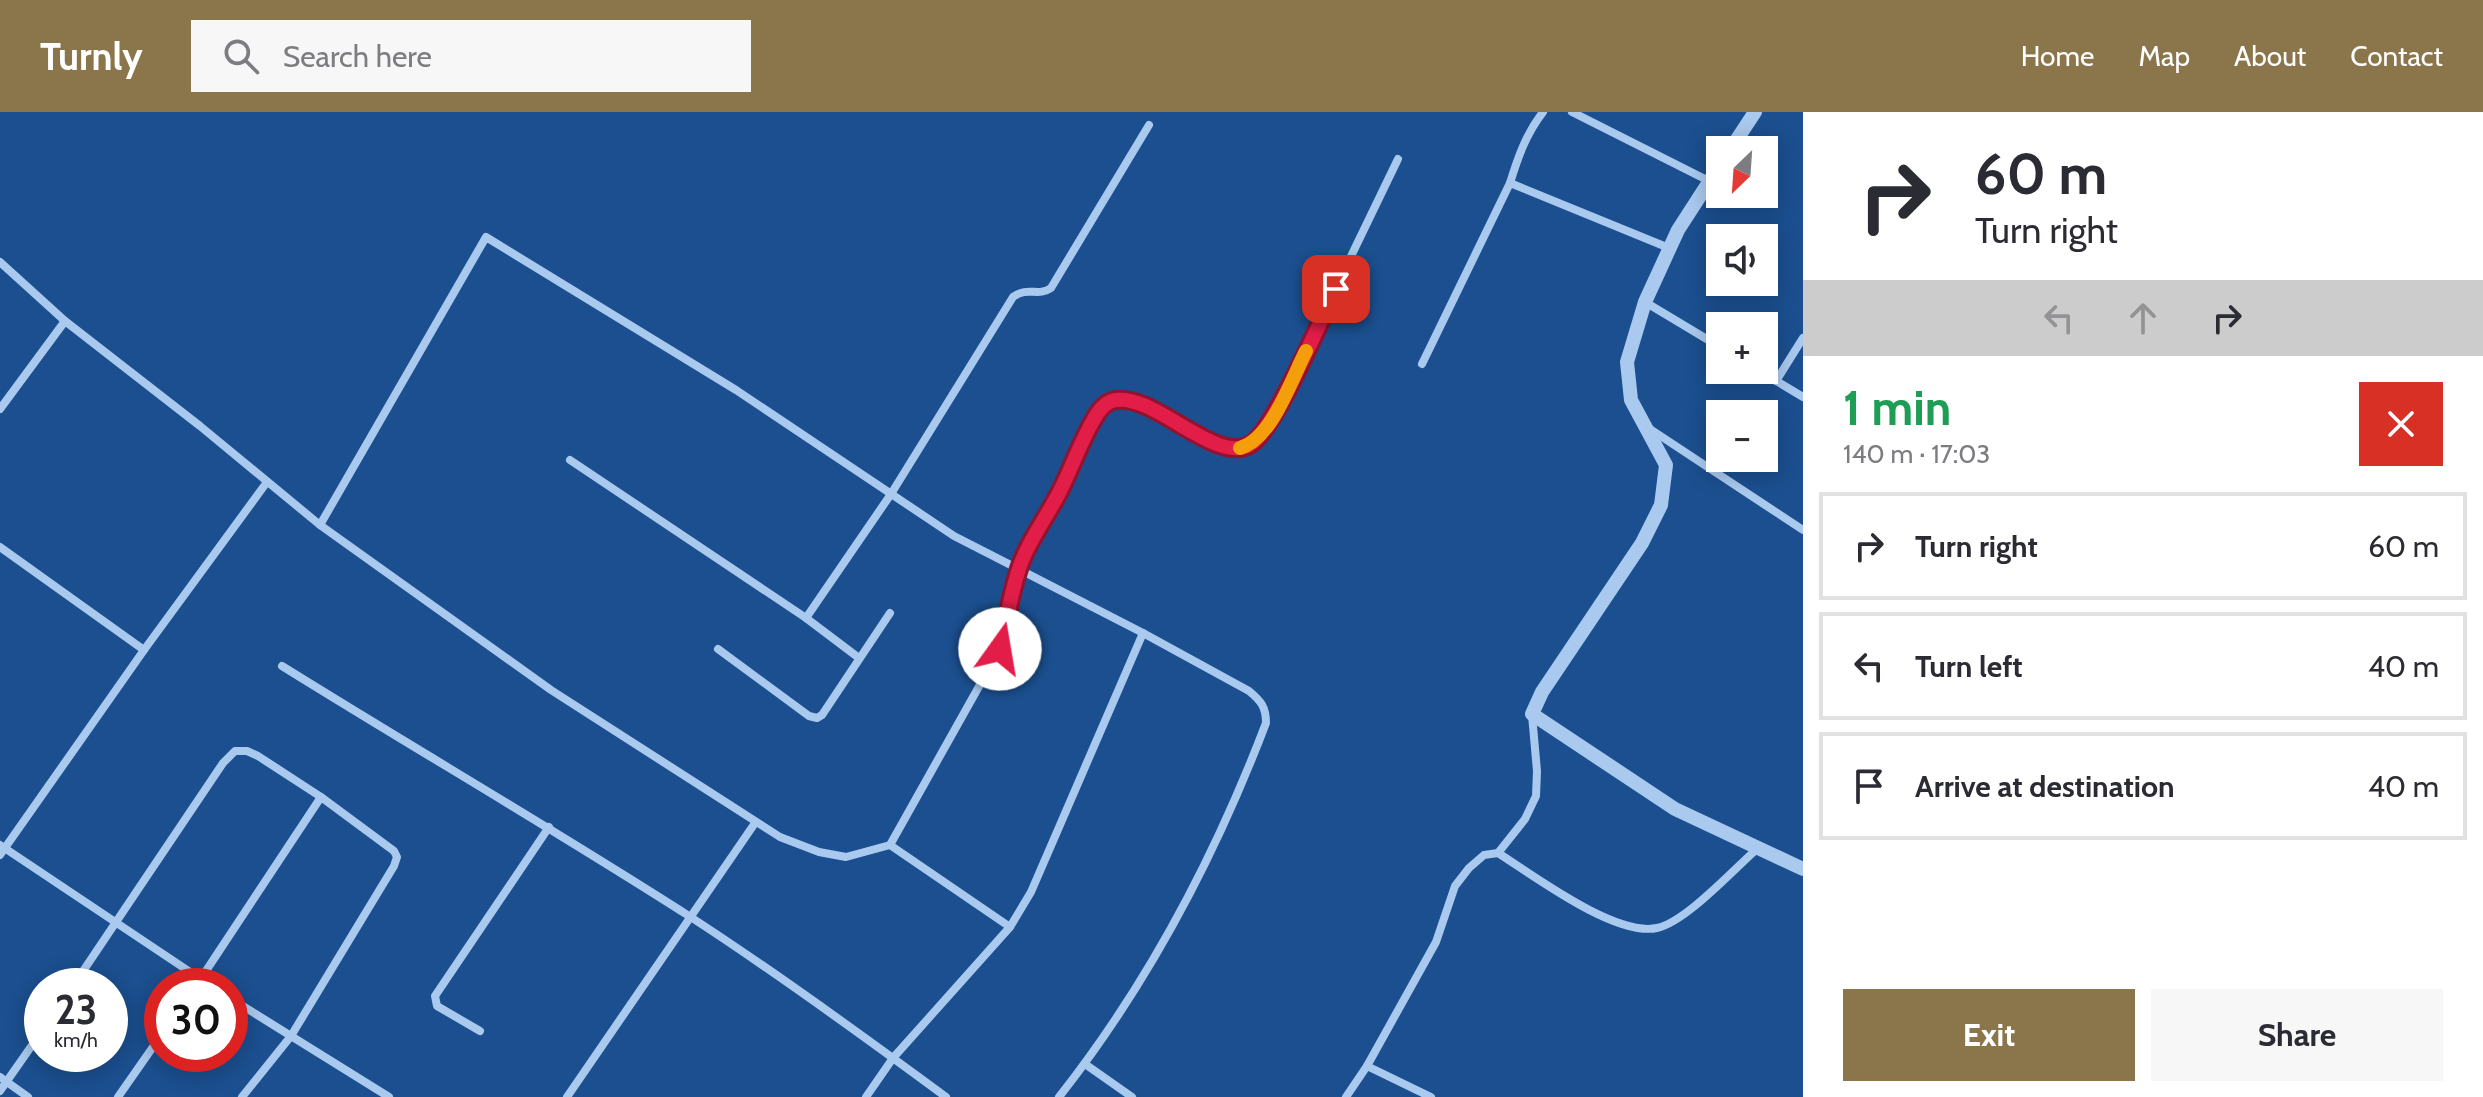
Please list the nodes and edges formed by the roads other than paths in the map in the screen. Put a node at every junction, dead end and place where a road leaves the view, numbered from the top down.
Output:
1 (1543, 112) edge
2 (1572, 112) edge
3 (1755, 112) edge
4 (1149, 125) dead end
5 (1739, 136) edge
6 (1398, 159) dead end
7 (1706, 179) edge
8 (1510, 183) junction
9 (1706, 186) edge
10 (1669, 248) junction
11 (0, 262) edge
12 (1645, 302) junction
13 (65, 321) junction
14 (1803, 338) edge
15 (1706, 339) edge
16 (1422, 364) dead end
17 (1778, 378) edge
18 (1778, 382) edge
19 (1803, 397) edge
20 (0, 409) edge
21 (1646, 426) junction
22 (570, 460) dead end
23 (267, 482) junction
24 (891, 494) junction
25 (320, 525) junction
26 (1803, 530) edge
27 (0, 547) edge
28 (1018, 569) junction
29 (890, 613) dead end
30 (806, 618) junction
31 (1143, 633) junction
32 (718, 649) dead end
33 (144, 650) junction
34 (859, 658) junction
35 (282, 666) dead end
36 (1532, 714) junction
37 (321, 797) junction
38 (755, 823) junction
39 (549, 827) junction
40 (890, 845) junction
41 (1758, 848) junction
42 (2, 849) edge
43 (1498, 853) junction
44 (1803, 869) edge
45 (691, 918) junction
46 (115, 923) junction
47 (1010, 927) junction
48 (85, 968) edge
49 (177, 968) edge
50 (208, 968) edge
51 (248, 1009) edge
52 (480, 1031) dead end
53 (291, 1036) junction
54 (24, 1054) edge
55 (893, 1058) junction
56 (144, 1060) edge
57 (1085, 1064) junction
58 (1367, 1066) junction
59 (4, 1079) edge
60 (0, 1091) edge
61 (28, 1097) edge
62 (118, 1097) edge
63 (242, 1097) edge
64 (389, 1097) edge
65 (567, 1097) edge
66 (866, 1097) edge
67 (946, 1097) edge
68 (1059, 1097) edge
69 (1132, 1097) edge
70 (1346, 1097) edge
71 (1431, 1097) edge

1 - 8 street
2 - 7 street
3 - 5 street
4 - 24 street
6 - 28 street
8 - 10 street
8 - 16 street
9 - 10 street
10 - 12 street
11 - 13 street
12 - 15 street
12 - 21 street
13 - 20 street
13 - 23 street
14 - 17 street
18 - 19 street
21 - 26 street
21 - 36 street
22 - 30 street
23 - 25 street
23 - 33 street
24 - 25 street
24 - 28 street
24 - 30 street
25 - 38 street
27 - 33 street
28 - 31 street
28 - 40 street
29 - 34 street
30 - 34 street
31 - 47 street
31 - 57 street
32 - 34 street
33 - 42 street
35 - 39 street
36 - 41 street
36 - 43 street
37 - 46 street
37 - 50 street
37 - 53 street
38 - 40 street
38 - 45 street
39 - 45 street
39 - 52 street
40 - 47 street
41 - 43 street
41 - 44 street
42 - 46 street
43 - 58 street
45 - 55 street
45 - 65 street
46 - 48 street
46 - 49 street
47 - 55 street
51 - 53 street
53 - 63 street
53 - 64 street
54 - 59 street
55 - 66 street
55 - 67 street
56 - 62 street
57 - 68 street
57 - 69 street
58 - 70 street
58 - 71 street
59 - 60 street
59 - 61 street

